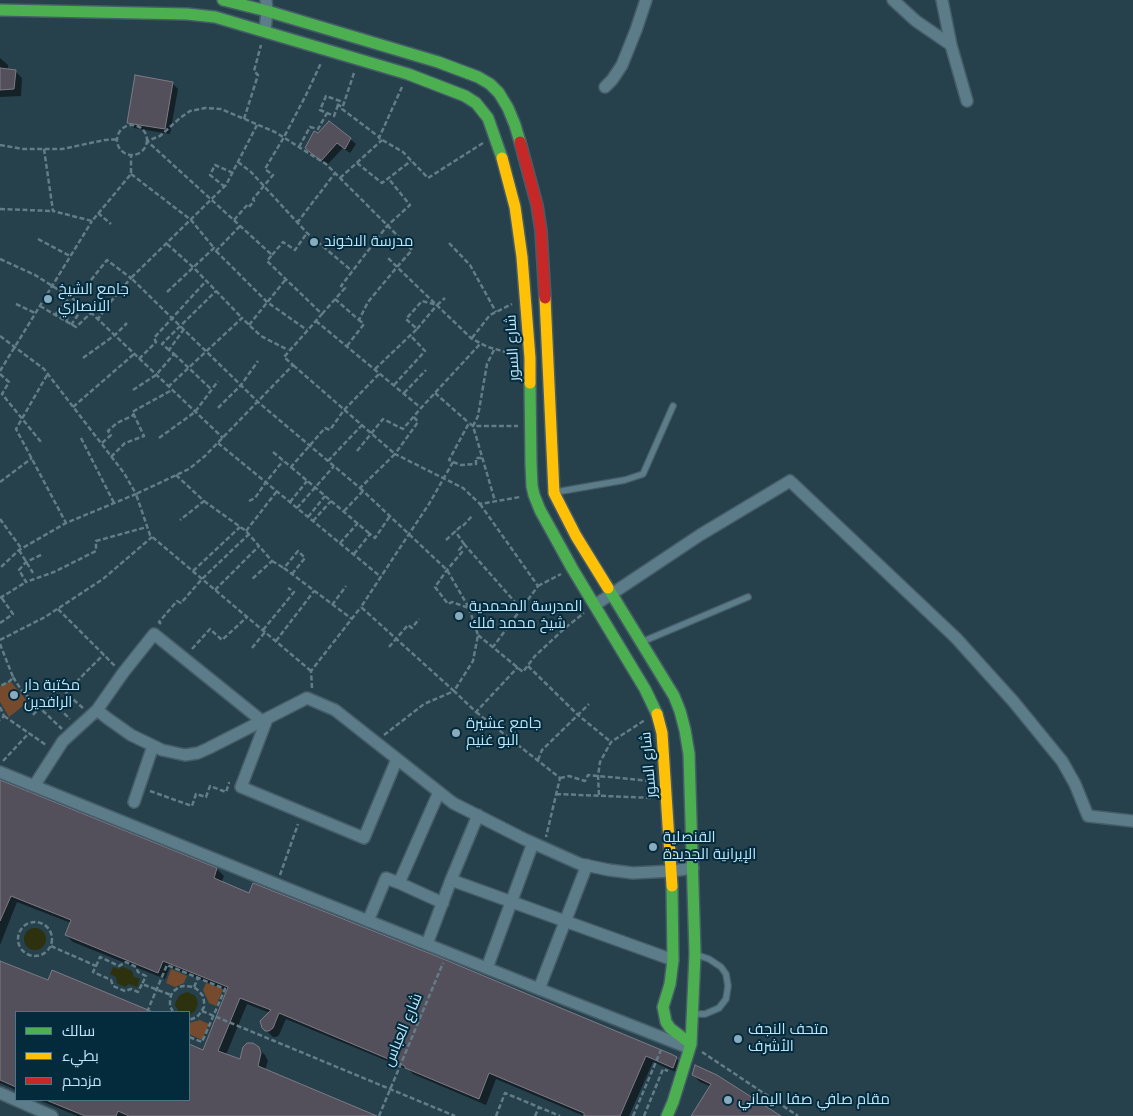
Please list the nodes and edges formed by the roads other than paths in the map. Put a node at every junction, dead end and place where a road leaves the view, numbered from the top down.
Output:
1 (224, 0) edge
2 (646, 0) edge
3 (893, 0) edge
4 (942, 0) edge
5 (267, 5) edge
6 (0, 10) edge
7 (264, 31) junction
8 (951, 45) junction
9 (605, 87) dead end
10 (968, 100) dead end
11 (673, 406) dead end
12 (554, 493) junction
13 (612, 594) junction
14 (748, 597) dead end
15 (595, 605) junction
16 (642, 642) junction
17 (94, 712) junction
18 (265, 720) junction
19 (153, 746) junction
20 (397, 759) junction
21 (0, 772) edge
22 (34, 786) junction
23 (439, 792) junction
24 (134, 802) dead end
25 (478, 816) junction
26 (1133, 821) edge
27 (538, 845) junction
28 (587, 865) junction
29 (693, 868) junction
30 (672, 870) junction
31 (451, 880) junction
32 (399, 883) junction
33 (511, 902) junction
34 (443, 903) junction
35 (368, 921) junction
36 (565, 921) junction
37 (427, 944) junction
38 (695, 954) junction
39 (673, 960) junction
40 (487, 968) junction
41 (539, 989) junction
42 (692, 1014) junction
43 (690, 1046) junction
44 (0, 1093) edge
45 (15, 1100) edge
46 (18, 1101) edge
47 (52, 1116) edge
48 (667, 1116) edge

1 - 5 main road
2 - 9 street
3 - 8 street
4 - 8 street
5 - 7 street
5 - 12 main road
6 - 7 main road, شارع السور
7 - 15 main road, شارع السور
8 - 10 street
11 - 12 lane
12 - 13 main road
13 - 15 street
13 - 16 main road
13 - 26 street
14 - 16 lane
15 - 30 main road, شارع السور
16 - 29 main road
17 - 18 street
17 - 19 street
17 - 22 street
18 - 19 street
18 - 20 street
18 - 20 street
19 - 24 street
20 - 23 street
21 - 22 street
22 - 35 street
23 - 25 street
23 - 32 street
25 - 27 street
25 - 31 street
27 - 28 street
27 - 33 street
28 - 30 street
28 - 36 street
29 - 30 street
29 - 38 main road
30 - 39 main road, شارع السور
31 - 33 street
31 - 34 street
32 - 34 street
32 - 35 street
33 - 36 street
33 - 40 street
34 - 37 street
35 - 37 street
36 - 39 street
36 - 41 street
37 - 40 street
38 - 42 main road
38 - 42 lane
39 - 43 main road, شارع السور
40 - 41 street
41 - 43 street
42 - 43 main road
43 - 48 main road
44 - 45 street
46 - 47 street

